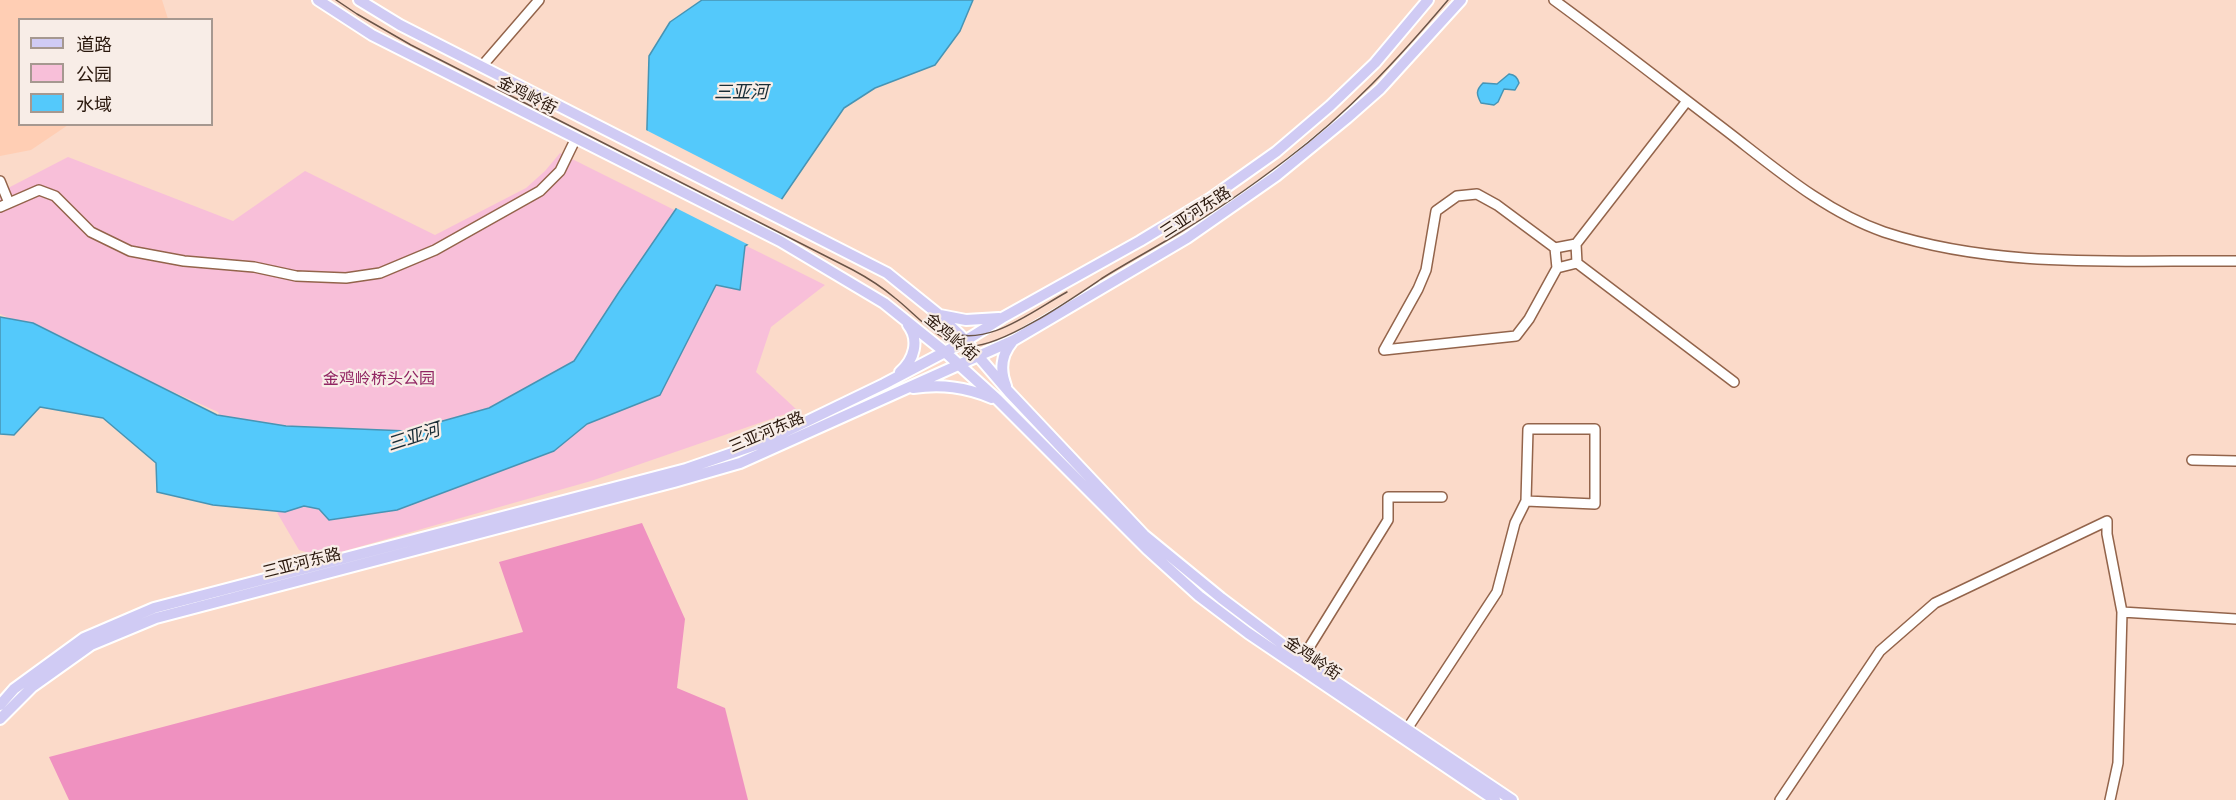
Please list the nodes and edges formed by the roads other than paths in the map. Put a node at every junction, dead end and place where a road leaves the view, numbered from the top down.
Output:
1 (318, 0) edge
2 (359, 0) edge
3 (539, 0) edge
4 (1428, 0) edge
5 (1461, 0) edge
6 (1554, 0) edge
7 (482, 66) junction
8 (1687, 101) junction
9 (576, 138) junction
10 (0, 181) edge
11 (5, 205) edge
12 (1576, 244) junction
13 (1555, 248) junction
14 (2236, 261) edge
15 (1577, 263) junction
16 (1557, 268) junction
17 (938, 314) junction
18 (903, 317) junction
19 (1002, 318) junction
20 (1014, 340) junction
21 (965, 341) junction
22 (945, 352) junction
23 (979, 357) junction
24 (960, 365) junction
25 (1734, 382) dead end
26 (884, 384) junction
27 (895, 392) junction
28 (1008, 392) junction
29 (998, 400) junction
30 (2192, 460) dead end
31 (2236, 460) edge
32 (1442, 497) dead end
33 (1526, 501) junction
34 (2122, 612) junction
35 (2236, 619) edge
36 (1302, 659) junction
37 (0, 705) edge
38 (0, 719) edge
39 (1407, 729) junction
40 (1495, 800) edge
41 (1512, 800) edge
42 (1780, 800) edge
43 (2110, 800) edge

1 - 9 main road, 金鸡岭街
2 - 7 main road, 金鸡岭街
3 - 7 street
4 - 19 main road, 三亚河东路
5 - 20 main road, 三亚河东路
6 - 8 street
7 - 17 main road, 金鸡岭街
8 - 12 street
8 - 14 street
9 - 11 street
9 - 18 main road, 金鸡岭街
10 - 11 street
12 - 13 street
12 - 15 street
13 - 16 street
13 - 16 street
15 - 16 street
15 - 25 street
17 - 19 main road
17 - 21 main road, 金鸡岭街
18 - 22 main road, 金鸡岭街
18 - 26 main road
19 - 21 main road, 三亚河东路
20 - 23 main road, 三亚河东路
20 - 28 main road
21 - 22 main road, 三亚河东路
21 - 23 main road, 金鸡岭街
22 - 24 main road, 金鸡岭街
22 - 26 main road, 三亚河东路
23 - 24 main road, 三亚河东路
23 - 28 main road, 金鸡岭街
24 - 27 main road, 三亚河东路
24 - 29 main road, 金鸡岭街
26 - 37 main road, 三亚河东路
27 - 29 main road
27 - 38 main road, 三亚河东路
28 - 36 main road, 金鸡岭街
29 - 40 main road, 金鸡岭街
30 - 31 street
32 - 36 street
33 - 33 street
33 - 39 street
34 - 35 street
34 - 42 street
34 - 43 street
36 - 39 main road, 金鸡岭街
39 - 41 main road, 金鸡岭街

